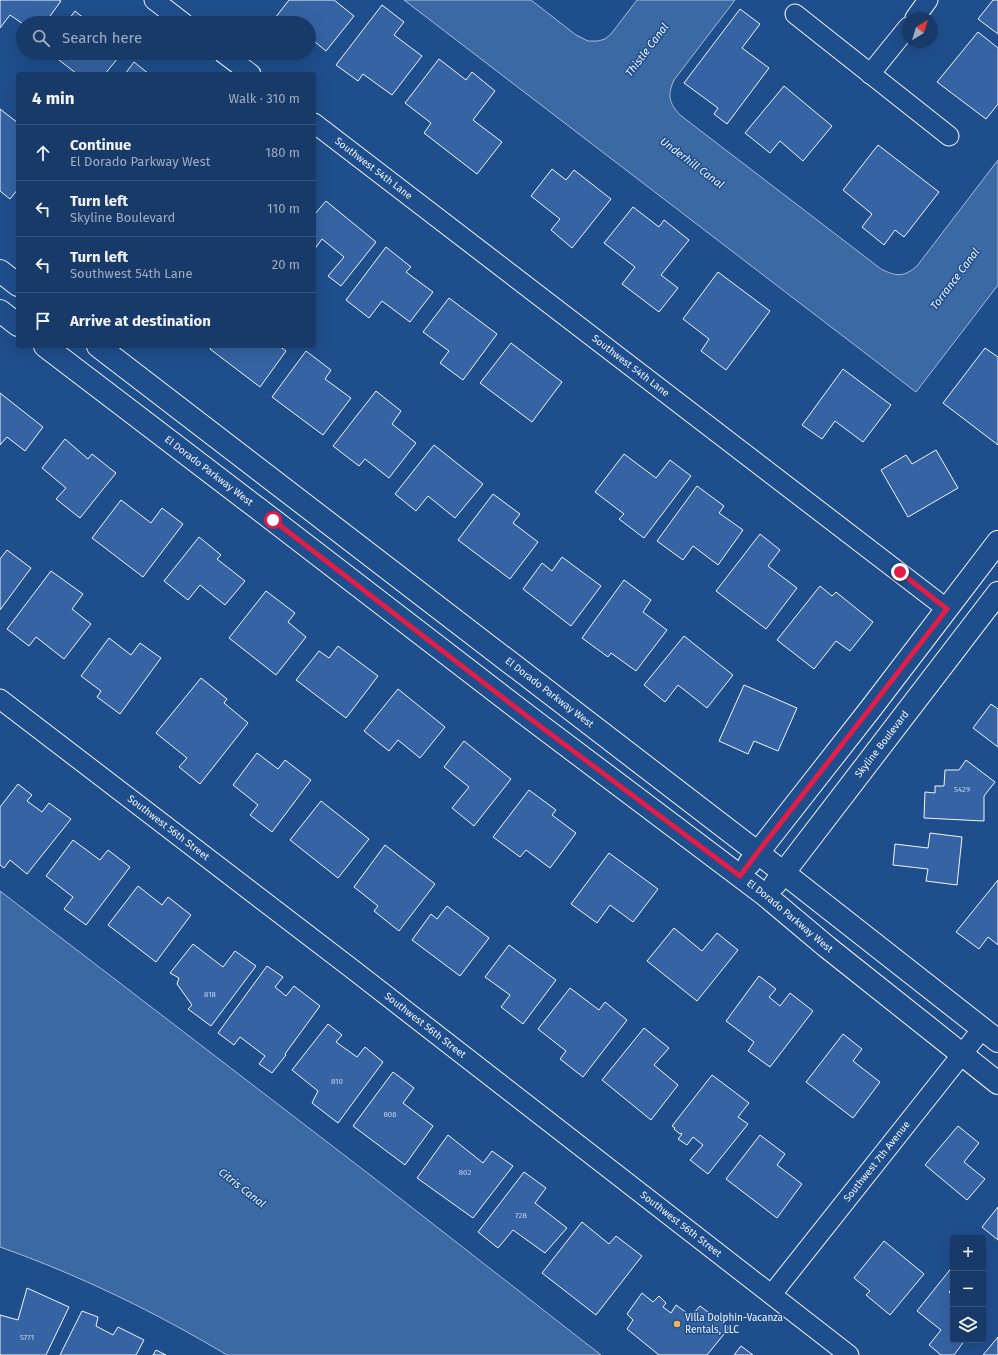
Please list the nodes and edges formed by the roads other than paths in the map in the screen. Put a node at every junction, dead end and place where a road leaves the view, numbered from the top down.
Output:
1 (154, 0) edge
2 (928, 0) edge
3 (919, 12) edge
4 (794, 14) dead end
5 (175, 16) edge
6 (902, 34) edge
7 (232, 60) edge
8 (248, 72) edge
9 (870, 74) junction
10 (316, 125) edge
11 (949, 136) dead end
12 (0, 271) edge
13 (16, 283) edge
14 (0, 311) edge
15 (16, 323) edge
16 (48, 348) edge
17 (101, 348) edge
18 (998, 542) edge
19 (998, 594) edge
20 (947, 609) junction
21 (971, 628) junction
22 (0, 699) edge
23 (757, 853) junction
24 (784, 873) junction
25 (740, 876) junction
26 (765, 896) junction
27 (990, 1035) edge
28 (963, 1055) junction
29 (998, 1083) edge
30 (772, 1294) junction
31 (849, 1355) edge

1 - 5 street
2 - 3 street
4 - 9 street
6 - 9 street
7 - 8 street
9 - 11 street
10 - 20 street, Southwest 54th Lane
12 - 13 street
14 - 15 street
16 - 25 street, El Dorado Parkway West
17 - 23 street, El Dorado Parkway West
18 - 20 street
19 - 21 street, Skyline Boulevard
20 - 21 street
20 - 23 street
21 - 24 street, Skyline Boulevard
22 - 30 street, Southwest 56th Street
23 - 24 street, El Dorado Parkway West
23 - 25 street
24 - 26 street, Skyline Boulevard
24 - 27 street, El Dorado Parkway West
25 - 26 street, El Dorado Parkway West
26 - 28 street, El Dorado Parkway West
27 - 28 street, Southwest 7th Avenue
28 - 29 street, El Dorado Parkway West
28 - 30 street, Southwest 7th Avenue
30 - 31 street, Southwest 56th Street

